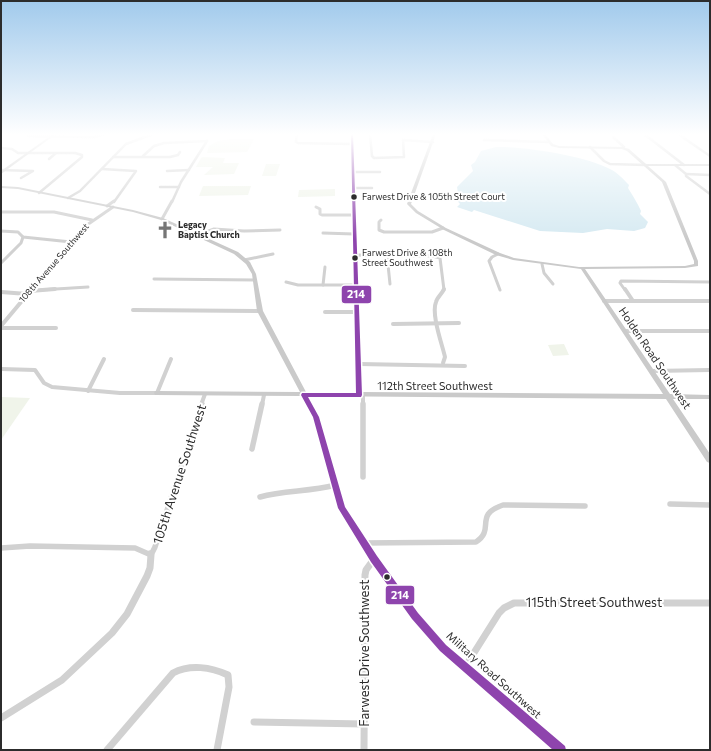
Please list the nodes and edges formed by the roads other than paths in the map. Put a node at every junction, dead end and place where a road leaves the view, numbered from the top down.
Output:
1 (67, 169) edge
2 (102, 169) edge
3 (103, 169) edge
4 (422, 169) edge
5 (650, 169) edge
6 (680, 169) edge
7 (189, 170) joint
8 (2, 171) edge
9 (168, 171) dead end
10 (352, 172) joint
11 (380, 172) dead end
12 (686, 174) junction
13 (710, 175) edge
14 (22, 178) dead end
15 (1, 187) edge
16 (160, 187) dead end
17 (179, 187) junction
18 (353, 188) junction
19 (372, 188) dead end
20 (38, 193) junction
21 (710, 194) edge
22 (68, 198) junction
23 (107, 206) junction
24 (316, 206) dead end
25 (113, 207) junction
26 (1, 212) edge
27 (354, 215) junction
28 (162, 219) junction
29 (92, 220) junction
30 (382, 220) dead end
31 (443, 228) junction
32 (280, 230) dead end
33 (1, 231) edge
34 (323, 233) dead end
35 (354, 234) junction
36 (198, 235) junction
37 (23, 237) junction
38 (71, 242) junction
39 (273, 254) dead end
40 (498, 254) junction
41 (355, 255) junction
42 (386, 255) junction
43 (244, 260) junction
44 (1, 263) edge
45 (542, 264) junction
46 (326, 267) dead end
47 (582, 268) junction
48 (154, 279) dead end
49 (255, 280) junction
50 (286, 282) dead end
51 (710, 282) edge
52 (390, 284) dead end
53 (553, 284) dead end
54 (323, 285) junction
55 (356, 285) junction
56 (88, 287) dead end
57 (500, 290) dead end
58 (1, 292) edge
59 (29, 292) junction
60 (604, 301) junction
61 (633, 301) junction
62 (710, 302) edge
63 (133, 310) dead end
64 (260, 311) junction
65 (325, 312) dead end
66 (357, 312) junction
67 (438, 323) junction
68 (459, 323) dead end
69 (393, 324) dead end
70 (1, 327) edge
71 (56, 328) dead end
72 (625, 331) junction
73 (710, 331) edge
74 (104, 359) dead end
75 (171, 359) dead end
76 (443, 363) junction
77 (359, 364) junction
78 (465, 366) dead end
79 (1, 369) edge
80 (710, 370) edge
81 (652, 371) junction
82 (88, 391) junction
83 (157, 393) junction
84 (205, 394) junction
85 (264, 395) junction
86 (304, 395) junction
87 (361, 395) junction
88 (670, 397) junction
89 (710, 398) edge
90 (252, 449) dead end
91 (710, 460) edge
92 (363, 477) dead end
93 (334, 485) junction
94 (260, 497) dead end
95 (670, 504) dead end
96 (710, 505) edge
97 (585, 506) dead end
98 (364, 542) junction
99 (1, 548) edge
100 (151, 555) junction
101 (374, 560) junction
102 (710, 602) edge
103 (465, 668) junction
104 (1, 718) edge
105 (254, 722) dead end
106 (364, 724) junction
107 (107, 750) edge
108 (217, 750) edge
109 (364, 750) edge
110 (561, 750) edge

1 - 20 street
2 - 22 street
3 - 23 street
4 - 31 street
5 - 47 street
6 - 12 street
7 - 9 street
7 - 17 street
8 - 14 street
10 - 11 street
10 - 18 street
12 - 13 street
12 - 21 street
15 - 20 street, Military Road Southwest
16 - 17 street
17 - 28 street
18 - 19 street
18 - 27 street
20 - 22 street, Military Road Southwest
22 - 23 street, Military Road Southwest
23 - 25 street, Military Road Southwest
24 - 27 street
25 - 28 street, Military Road Southwest
25 - 29 street, 108th Avenue Southwest
26 - 29 street
27 - 35 street
28 - 36 street, Military Road Southwest
29 - 38 street, 108th Avenue Southwest
30 - 31 street
31 - 40 street
32 - 36 street
33 - 37 street
34 - 35 street
35 - 41 street
36 - 43 street, Military Road Southwest
37 - 38 street
37 - 44 street
38 - 59 street, 108th Avenue Southwest
39 - 43 street
40 - 45 street
40 - 57 street
41 - 42 street
41 - 55 street
42 - 52 street
42 - 67 street
43 - 49 street, Military Road Southwest
45 - 47 street
45 - 53 street
46 - 54 street
47 - 60 street, Holden Road Southwest
48 - 49 street
49 - 64 street, Military Road Southwest
50 - 54 street
51 - 61 street
54 - 55 street
55 - 66 street
56 - 59 street
58 - 59 street
59 - 70 street, 108th Avenue Southwest
60 - 61 street
60 - 72 street, Holden Road Southwest
61 - 62 street
63 - 64 street
64 - 86 street, Military Road Southwest
65 - 66 street
66 - 77 street
67 - 68 street
67 - 69 street
67 - 76 street
70 - 71 street
72 - 73 street
72 - 81 street, Holden Road Southwest
74 - 82 street
75 - 83 street
76 - 77 street
76 - 78 street
77 - 87 street
79 - 82 street, 112th Street Southwest
80 - 81 street
81 - 88 street, Holden Road Southwest
82 - 83 street, 112th Street Southwest
83 - 84 street, 112th Street Southwest
84 - 85 street, 112th Street Southwest
84 - 100 street, 105th Avenue Southwest
85 - 86 street, 112th Street Southwest
85 - 90 street
86 - 87 street, 112th Street Southwest
86 - 93 street, Military Road Southwest
87 - 88 street, 112th Street Southwest
87 - 92 street
88 - 89 street, 112th Street Southwest
88 - 91 street, Holden Road Southwest
93 - 94 street
93 - 98 street, Military Road Southwest
95 - 96 street
97 - 98 street
98 - 101 street, Military Road Southwest
99 - 100 street, 105th Avenue Southwest
100 - 104 street, 105th Avenue Southwest
101 - 103 street, Military Road Southwest
101 - 106 street, Farwest Drive Southwest
102 - 103 street, 115th Street Southwest
103 - 110 street, Military Road Southwest
105 - 106 street
106 - 109 street, Farwest Drive Southwest
107 - 108 street

